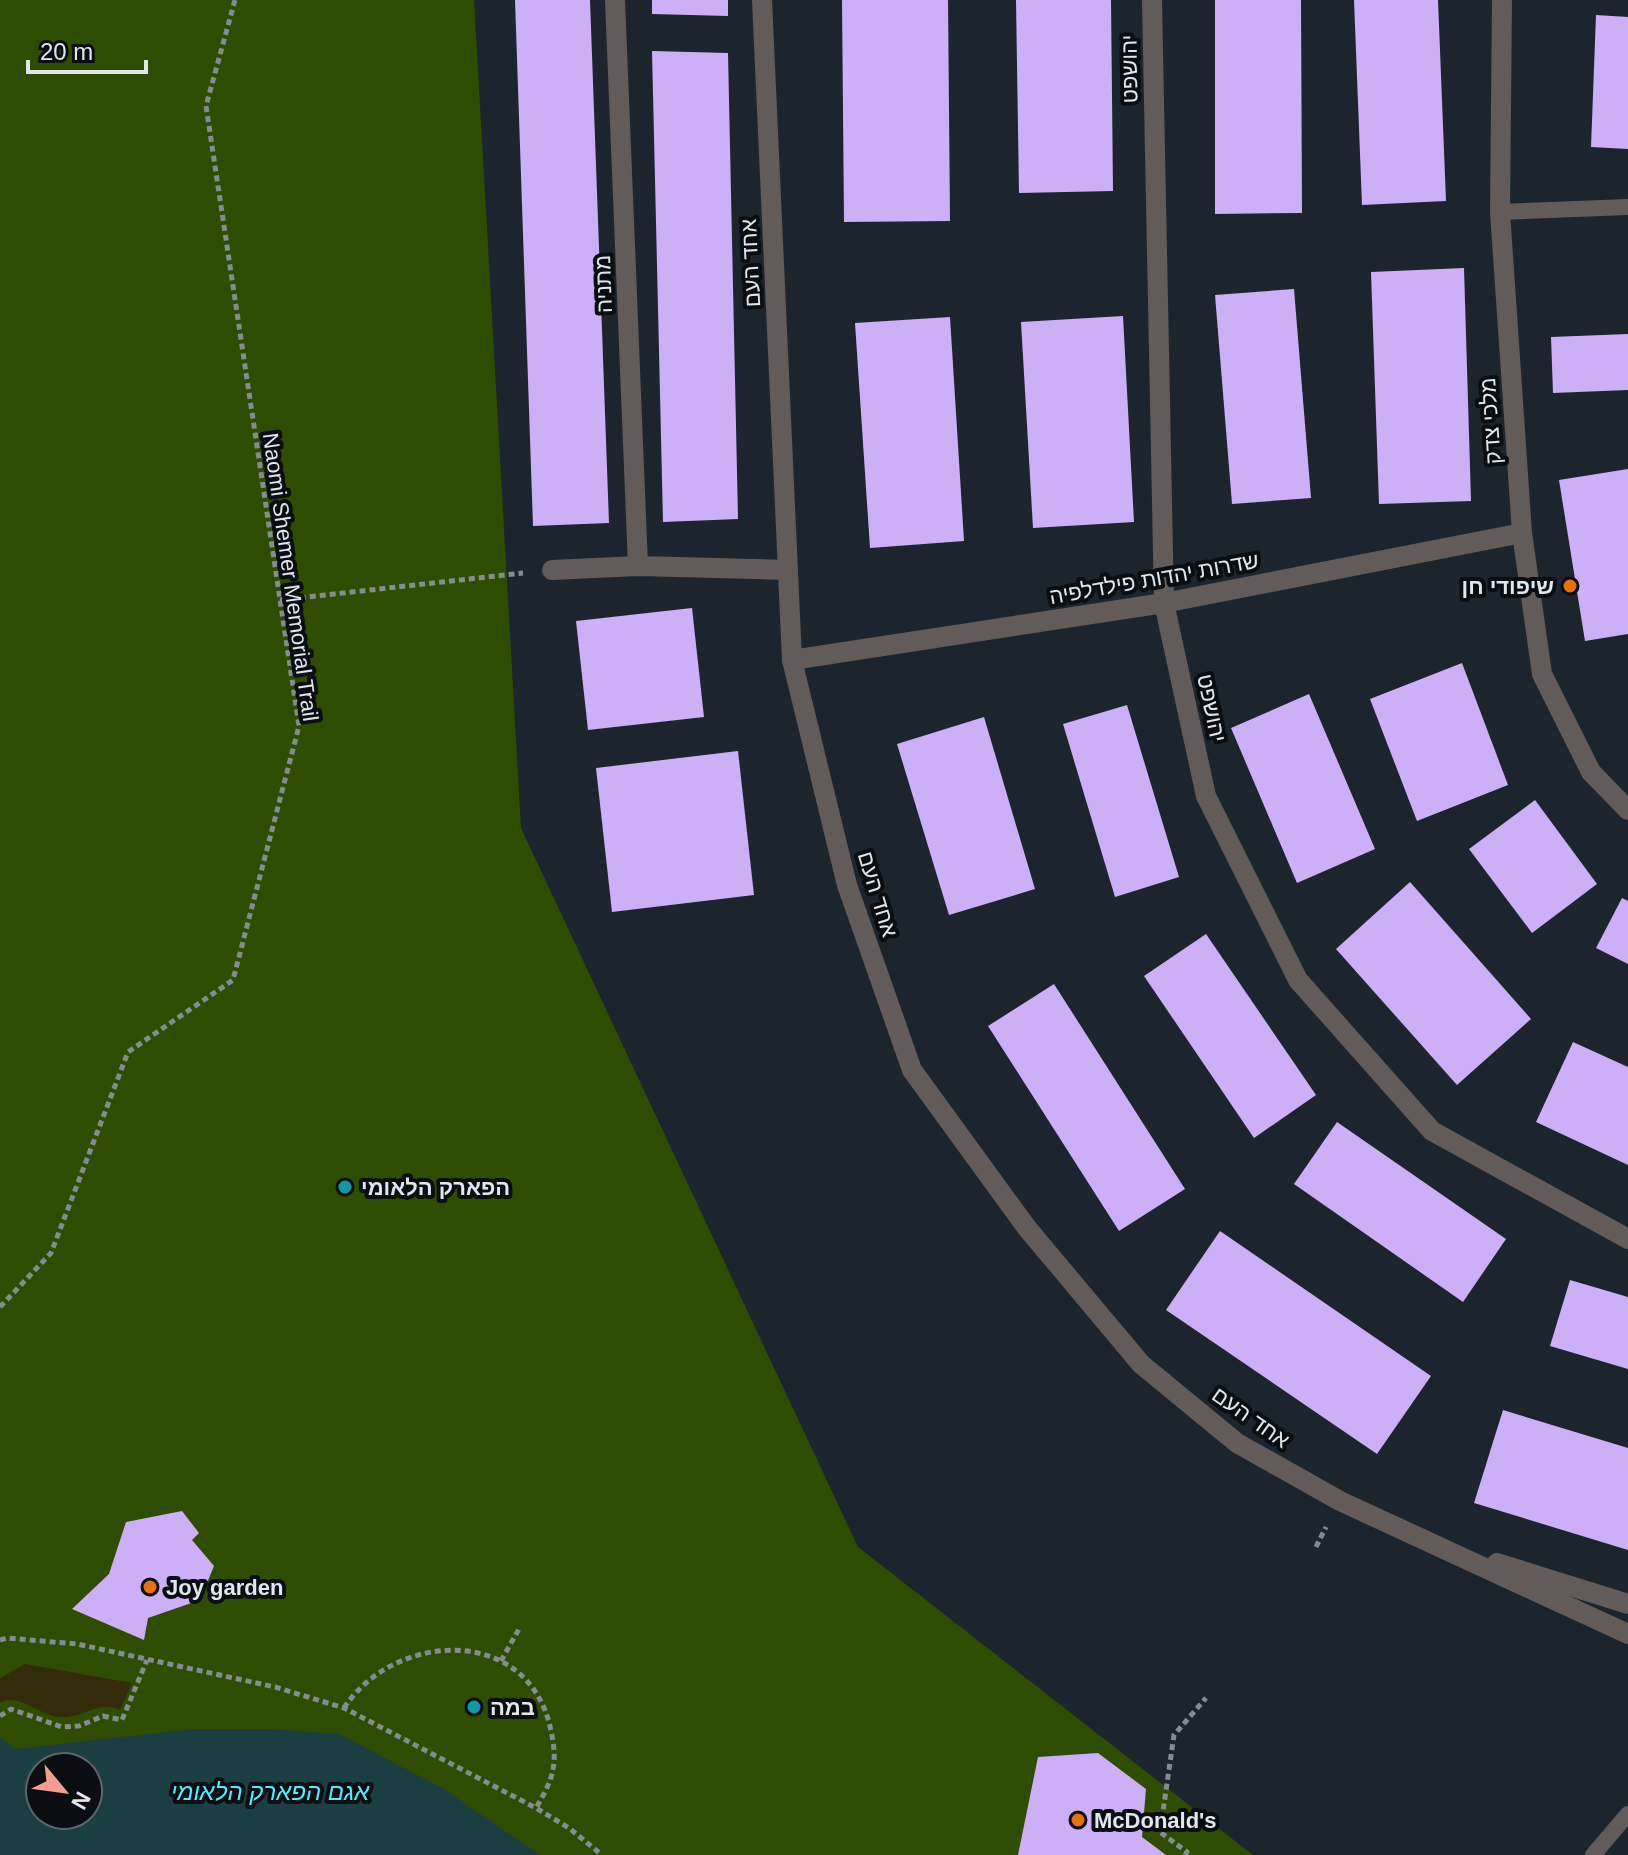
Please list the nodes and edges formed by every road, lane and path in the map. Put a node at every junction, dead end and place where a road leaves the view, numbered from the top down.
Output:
1 (235, 0) edge
2 (615, 0) edge
3 (762, 0) edge
4 (1152, 0) edge
5 (1502, 0) edge
6 (1628, 207) edge
7 (1500, 212) junction
8 (1522, 533) junction
9 (638, 566) junction
10 (552, 570) joint
11 (788, 570) junction
12 (280, 600) junction
13 (1164, 603) junction
14 (792, 660) junction
15 (1628, 810) edge
16 (1628, 1239) edge
17 (0, 1307) edge
18 (1447, 1549) junction
19 (1628, 1604) edge
20 (519, 1629) dead end
21 (1628, 1634) edge
22 (2, 1638) edge
23 (147, 1660) junction
24 (501, 1661) junction
25 (1206, 1698) dead end
26 (344, 1708) junction
27 (0, 1716) edge
28 (536, 1808) junction
29 (1628, 1814) edge
30 (602, 1855) edge
31 (1185, 1855) edge
32 (1593, 1855) edge

1 - 12 path, Naomi Shemer Memorial Trail
2 - 9 street, מתניה
3 - 11 street, אחד העם
4 - 13 street, יהושפט
5 - 7 street, מלכי צדק
6 - 7 lane
7 - 8 street, מלכי צדק
8 - 13 street, שדרות יהדות פילדלפיה
8 - 15 street, מלכי צדק
9 - 10 street
9 - 11 street
10 - 12 path
11 - 14 street, אחד העם
12 - 17 path, Naomi Shemer Memorial Trail
13 - 14 street, שדרות יהדות פילדלפיה
13 - 16 street, יהושפט
14 - 18 street, אחד העם
18 - 19 street, אחד העם
18 - 21 street, אחד העם
20 - 24 path
22 - 23 path
23 - 26 path
23 - 27 path
24 - 26 path
24 - 28 path
25 - 31 path
26 - 28 path
28 - 30 path
29 - 32 lane

